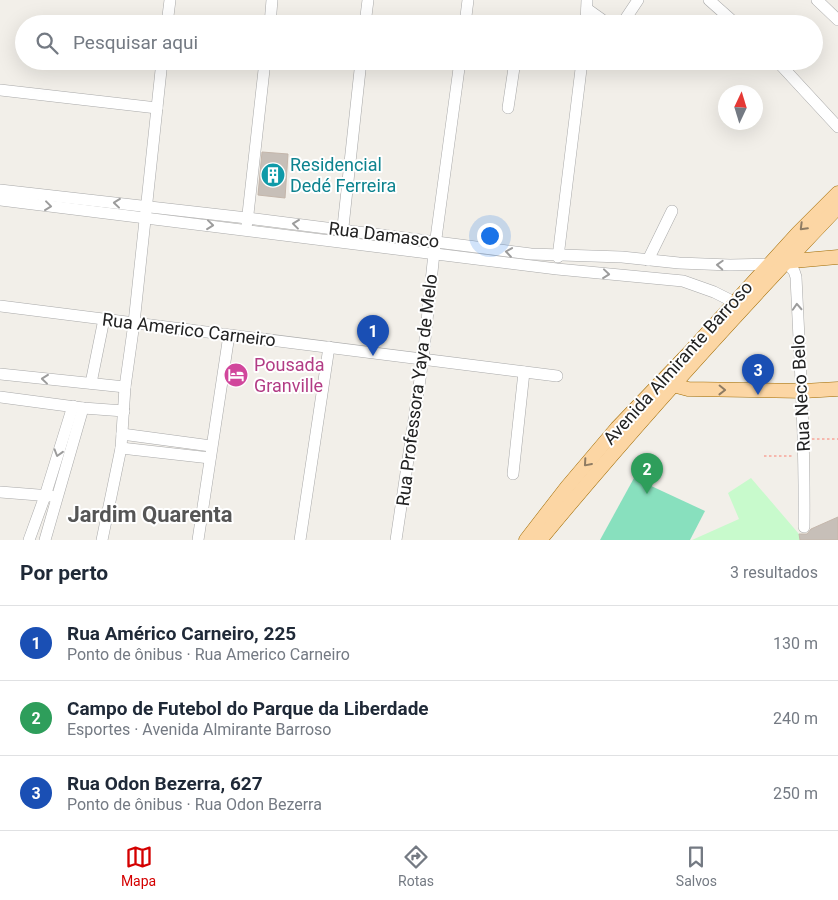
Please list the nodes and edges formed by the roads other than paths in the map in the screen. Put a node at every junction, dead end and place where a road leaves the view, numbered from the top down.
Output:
1 (170, 0) edge
2 (272, 0) edge
3 (368, 0) edge
4 (468, 0) edge
5 (638, 0) edge
6 (709, 0) edge
7 (817, 0) edge
8 (587, 5) edge
9 (168, 15) edge
10 (271, 15) edge
11 (366, 15) edge
12 (466, 15) edge
13 (598, 15) edge
14 (628, 15) edge
15 (726, 15) edge
16 (838, 20) edge
17 (161, 70) edge
18 (264, 70) edge
19 (360, 70) edge
20 (459, 70) edge
21 (514, 70) edge
22 (581, 70) edge
23 (785, 70) edge
24 (0, 90) edge
25 (157, 108) junction
26 (508, 108) dead end
27 (838, 127) edge
28 (0, 190) edge
29 (838, 193) edge
30 (0, 200) edge
31 (838, 208) edge
32 (672, 211) dead end
33 (145, 212) junction
34 (247, 224) junction
35 (342, 236) junction
36 (435, 247) junction
37 (558, 256) junction
38 (838, 257) edge
39 (648, 260) junction
40 (786, 262) junction
41 (769, 264) junction
42 (734, 302) junction
43 (0, 306) edge
44 (104, 319) junction
45 (134, 323) junction
46 (229, 335) junction
47 (329, 347) junction
48 (423, 359) junction
49 (672, 370) junction
50 (524, 372) junction
51 (0, 374) edge
52 (557, 376) dead end
53 (91, 383) junction
54 (673, 385) junction
55 (126, 387) junction
56 (838, 389) edge
57 (802, 391) junction
58 (0, 397) edge
59 (78, 407) junction
60 (124, 411) junction
61 (122, 434) junction
62 (211, 446) junction
63 (121, 448) junction
64 (210, 458) junction
65 (513, 474) dead end
66 (0, 492) edge
67 (45, 496) junction
68 (58, 497) junction
69 (804, 527) dead end
70 (29, 540) edge
71 (45, 540) edge
72 (102, 540) edge
73 (198, 540) edge
74 (300, 540) edge
75 (396, 540) edge
76 (526, 540) edge
77 (540, 540) edge

1 - 9 street
2 - 10 street
3 - 11 street
4 - 12 street
5 - 14 street
6 - 15 street
7 - 16 street
8 - 13 street
17 - 25 street
18 - 34 street
19 - 35 street
20 - 36 street, Rua Professora Yaya de Melo
21 - 26 street
22 - 37 street
23 - 27 street
24 - 25 street
25 - 33 street
33 -> 28 street, Rua Damasco
29 -> 41 main road, Avenida Almirante Barroso
30 -> 33 street, Rua Damasco
31 - 40 main road, Avenida Almirante Barroso
32 - 39 street
33 - 34 street, Rua Damasco
33 - 45 street
34 - 35 street, Rua Damasco
35 - 36 street, Rua Damasco
37 -> 36 street, Rua Damasco
36 -> 42 street, Rua Damasco
36 - 48 street, Rua Professora Yaya de Melo
37 - 39 street, Rua Damasco
38 - 40 main road
41 -> 39 street, Rua Damasco
40 - 41 main road
40 - 54 main road, Avenida Almirante Barroso
57 -> 40 street, Rua Neco Belo
41 - 42 main road, Avenida Almirante Barroso
42 - 49 main road, Avenida Almirante Barroso
43 - 44 street, Rua Americo Carneiro
44 - 45 street, Rua Americo Carneiro
44 - 53 street
45 - 46 street, Rua Americo Carneiro
45 - 55 street
46 - 47 street, Rua Americo Carneiro
46 - 62 street
47 - 48 street, Rua Americo Carneiro
47 - 74 street
48 - 50 street, Rua Americo Carneiro
48 - 75 street, Rua Professora Yaya de Melo
49 - 54 main road
49 -> 76 main road, Avenida Almirante Barroso
50 - 52 street, Rua Americo Carneiro
50 - 65 street
53 -> 51 street
53 - 55 street
54 -> 57 main road
54 - 77 main road, Avenida Almirante Barroso
55 - 60 street
56 - 57 main road
57 - 69 street, Rua Neco Belo
58 - 59 street
59 - 60 street
59 -> 67 street
59 - 68 street
60 - 61 street
61 - 62 street
61 - 63 street
62 - 64 street
63 - 64 street
63 - 72 street
64 - 73 street
66 - 67 street
67 - 68 street
67 - 70 street
68 - 71 street

